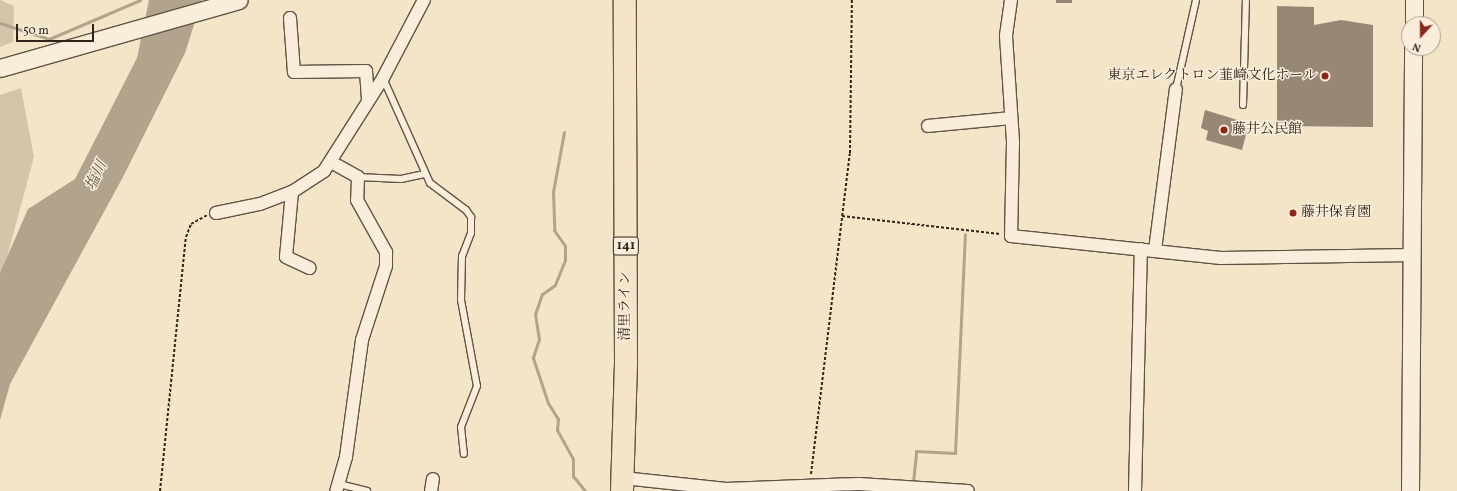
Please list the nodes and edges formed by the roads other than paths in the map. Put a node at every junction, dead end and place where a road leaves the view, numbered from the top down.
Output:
1 (239, 0) edge
2 (424, 0) edge
3 (625, 0) edge
4 (1011, 0) edge
5 (1196, 0) edge
6 (1246, 0) edge
7 (1414, 0) edge
8 (1414, 16) edge
9 (290, 18) dead end
10 (1414, 56) edge
11 (4, 67) edge
12 (382, 78) junction
13 (1176, 89) joint
14 (368, 101) junction
15 (1243, 105) dead end
16 (1011, 118) junction
17 (928, 126) dead end
18 (331, 162) junction
19 (425, 174) junction
20 (358, 177) junction
21 (292, 192) junction
22 (216, 213) road end
23 (1141, 249) junction
24 (1155, 250) junction
25 (1412, 255) junction
26 (310, 268) dead end
27 (464, 454) dead end
28 (623, 485) edge
29 (337, 488) edge
30 (726, 490) edge
31 (368, 491) edge
32 (968, 491) edge
33 (1136, 491) edge
34 (1410, 491) edge

1 - 11 street
2 - 12 street
3 - 28 highway, 清里ライン / 141
4 - 16 street
5 - 13 lane
6 - 15 lane
7 - 8 street
9 - 14 street
10 - 25 street
12 - 14 street
12 - 19 lane
13 - 24 street
14 - 18 street
16 - 17 street
16 - 23 street
18 - 20 street
18 - 21 street
19 - 20 lane
19 - 27 lane
20 - 29 street
21 - 22 street
21 - 26 street
23 - 24 street
23 - 33 street
24 - 25 street
25 - 34 street
28 - 30 street
29 - 31 lane
30 - 32 street

